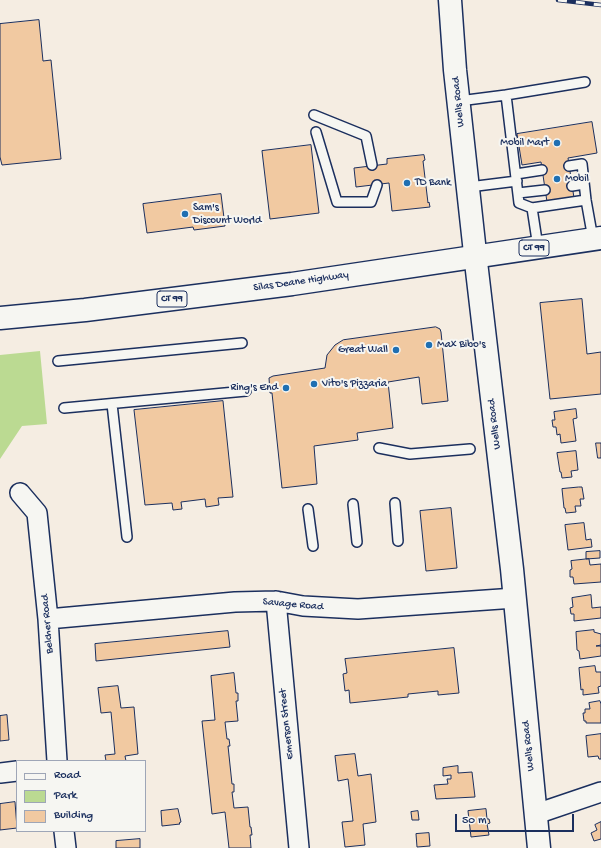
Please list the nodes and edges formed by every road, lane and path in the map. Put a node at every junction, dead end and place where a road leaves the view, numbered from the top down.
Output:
1 (450, 0) edge
2 (585, 82) dead end
3 (506, 95) junction
4 (459, 101) junction
5 (314, 115) dead end
6 (316, 132) dead end
7 (372, 165) dead end
8 (569, 166) dead end
9 (542, 170) dead end
10 (517, 177) junction
11 (584, 184) junction
12 (377, 185) dead end
13 (572, 186) dead end
14 (469, 187) junction
15 (545, 190) dead end
16 (518, 193) junction
17 (586, 200) junction
18 (532, 208) junction
19 (597, 239) edge
20 (538, 247) junction
21 (475, 256) junction
22 (0, 318) edge
23 (242, 343) dead end
24 (58, 361) dead end
25 (246, 391) dead end
26 (112, 404) junction
27 (64, 408) dead end
28 (379, 448) dead end
29 (470, 449) dead end
30 (20, 493) dead end
31 (395, 503) dead end
32 (354, 504) dead end
33 (308, 509) dead end
34 (127, 537) dead end
35 (398, 541) dead end
36 (357, 542) dead end
37 (313, 546) dead end
38 (515, 598) junction
39 (276, 601) junction
40 (48, 619) junction
41 (57, 760) edge
42 (16, 771) edge
43 (0, 773) edge
44 (601, 792) edge
45 (536, 814) junction
46 (64, 832) edge
47 (66, 848) edge
48 (299, 848) edge
49 (539, 848) edge

1 - 4 main road, Wells Road
2 - 3 lane
3 - 4 lane
3 - 10 lane
4 - 14 main road, Wells Road
5 - 7 lane
6 - 12 lane
8 - 11 lane
9 - 10 lane
10 - 14 lane
10 - 16 lane
11 - 13 lane
11 - 17 lane
14 - 21 main road, Wells Road
15 - 16 lane
16 - 18 lane
17 - 18 lane
17 - 19 lane
18 - 20 lane
19 - 20 main road, Silas Deane Highway / CT 99
20 - 21 main road, Silas Deane Highway / CT 99
21 - 22 main road, Silas Deane Highway / CT 99
21 - 38 main road, Wells Road
23 - 24 lane
25 - 26 lane
26 - 27 lane
26 - 34 lane
28 - 29 lane
30 - 40 street, Belcher Road
31 - 35 lane
32 - 36 lane
33 - 37 lane
38 - 39 street, Savage Road
38 - 45 main road, Wells Road
39 - 40 street, Savage Road
39 - 48 street, Emerson Street
40 - 41 street, Belcher Road
42 - 43 street
44 - 45 street
45 - 49 main road, Wells Road
46 - 47 street

